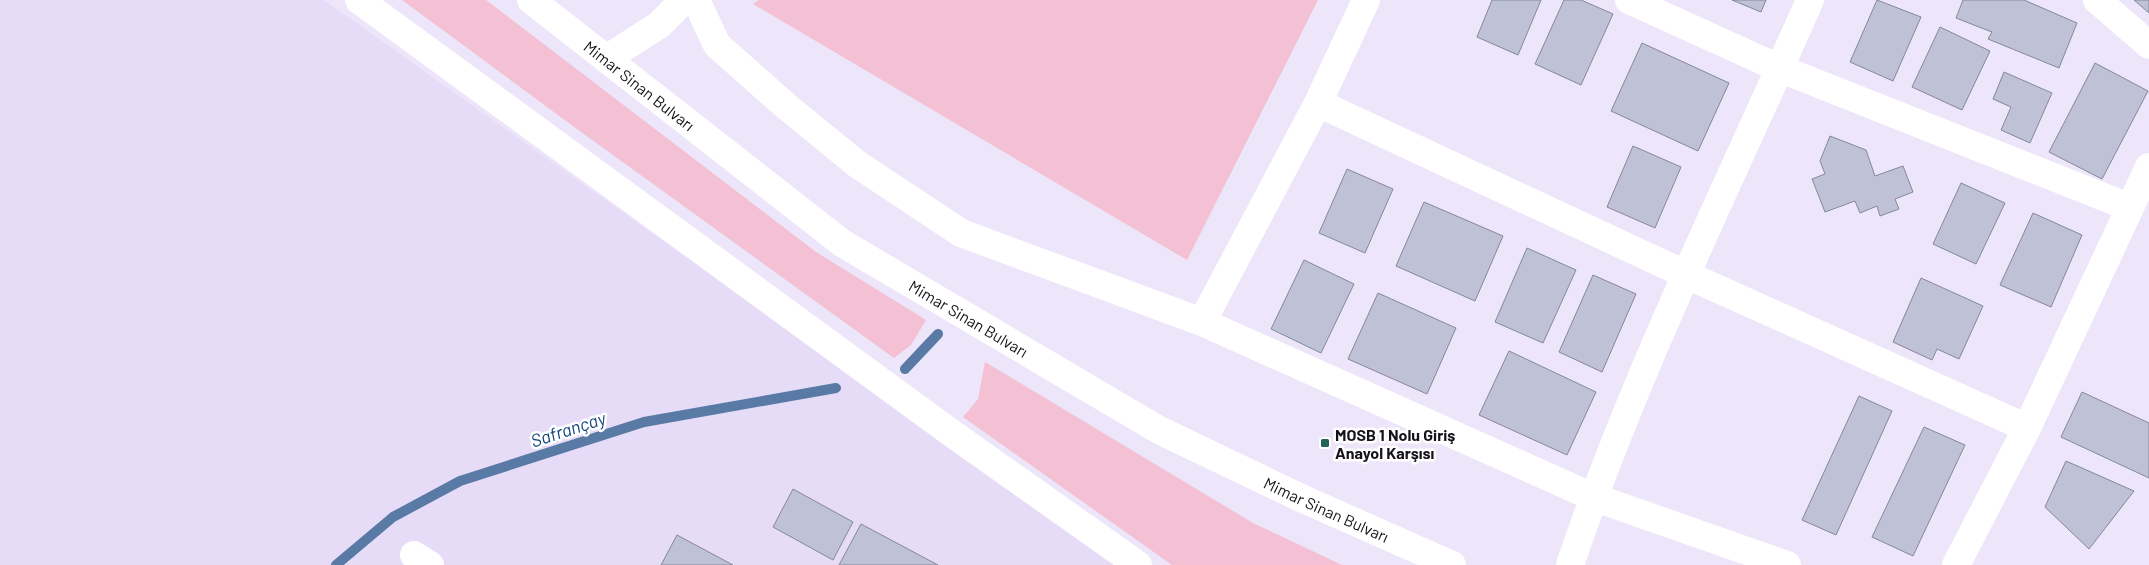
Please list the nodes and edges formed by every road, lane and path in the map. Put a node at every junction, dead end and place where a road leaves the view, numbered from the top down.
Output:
1 (359, 0) edge
2 (531, 0) edge
3 (684, 0) edge
4 (696, 0) edge
5 (1366, 0) edge
6 (1629, 0) edge
7 (1810, 0) edge
8 (2097, 0) edge
9 (2149, 45) edge
10 (606, 58) junction
11 (1781, 69) junction
12 (1318, 103) junction
13 (2149, 167) edge
14 (2129, 208) junction
15 (1686, 275) junction
16 (1202, 322) junction
17 (2027, 428) junction
18 (1593, 496) junction
19 (1138, 565) edge
20 (1452, 565) edge
21 (1570, 565) edge
22 (1787, 565) edge
23 (1956, 565) edge

1 - 19 main road
2 - 10 main road, Mimar Sinan Bulvarı
3 - 10 main road
4 - 16 main road
5 - 12 main road
6 - 11 main road
7 - 11 main road
8 - 9 main road
10 - 20 main road, Mimar Sinan Bulvarı
11 - 14 main road
11 - 15 main road
12 - 15 main road
12 - 16 main road
13 - 14 main road
14 - 17 main road
15 - 17 main road
15 - 18 main road
16 - 18 main road
17 - 23 main road
18 - 21 main road
18 - 22 main road

